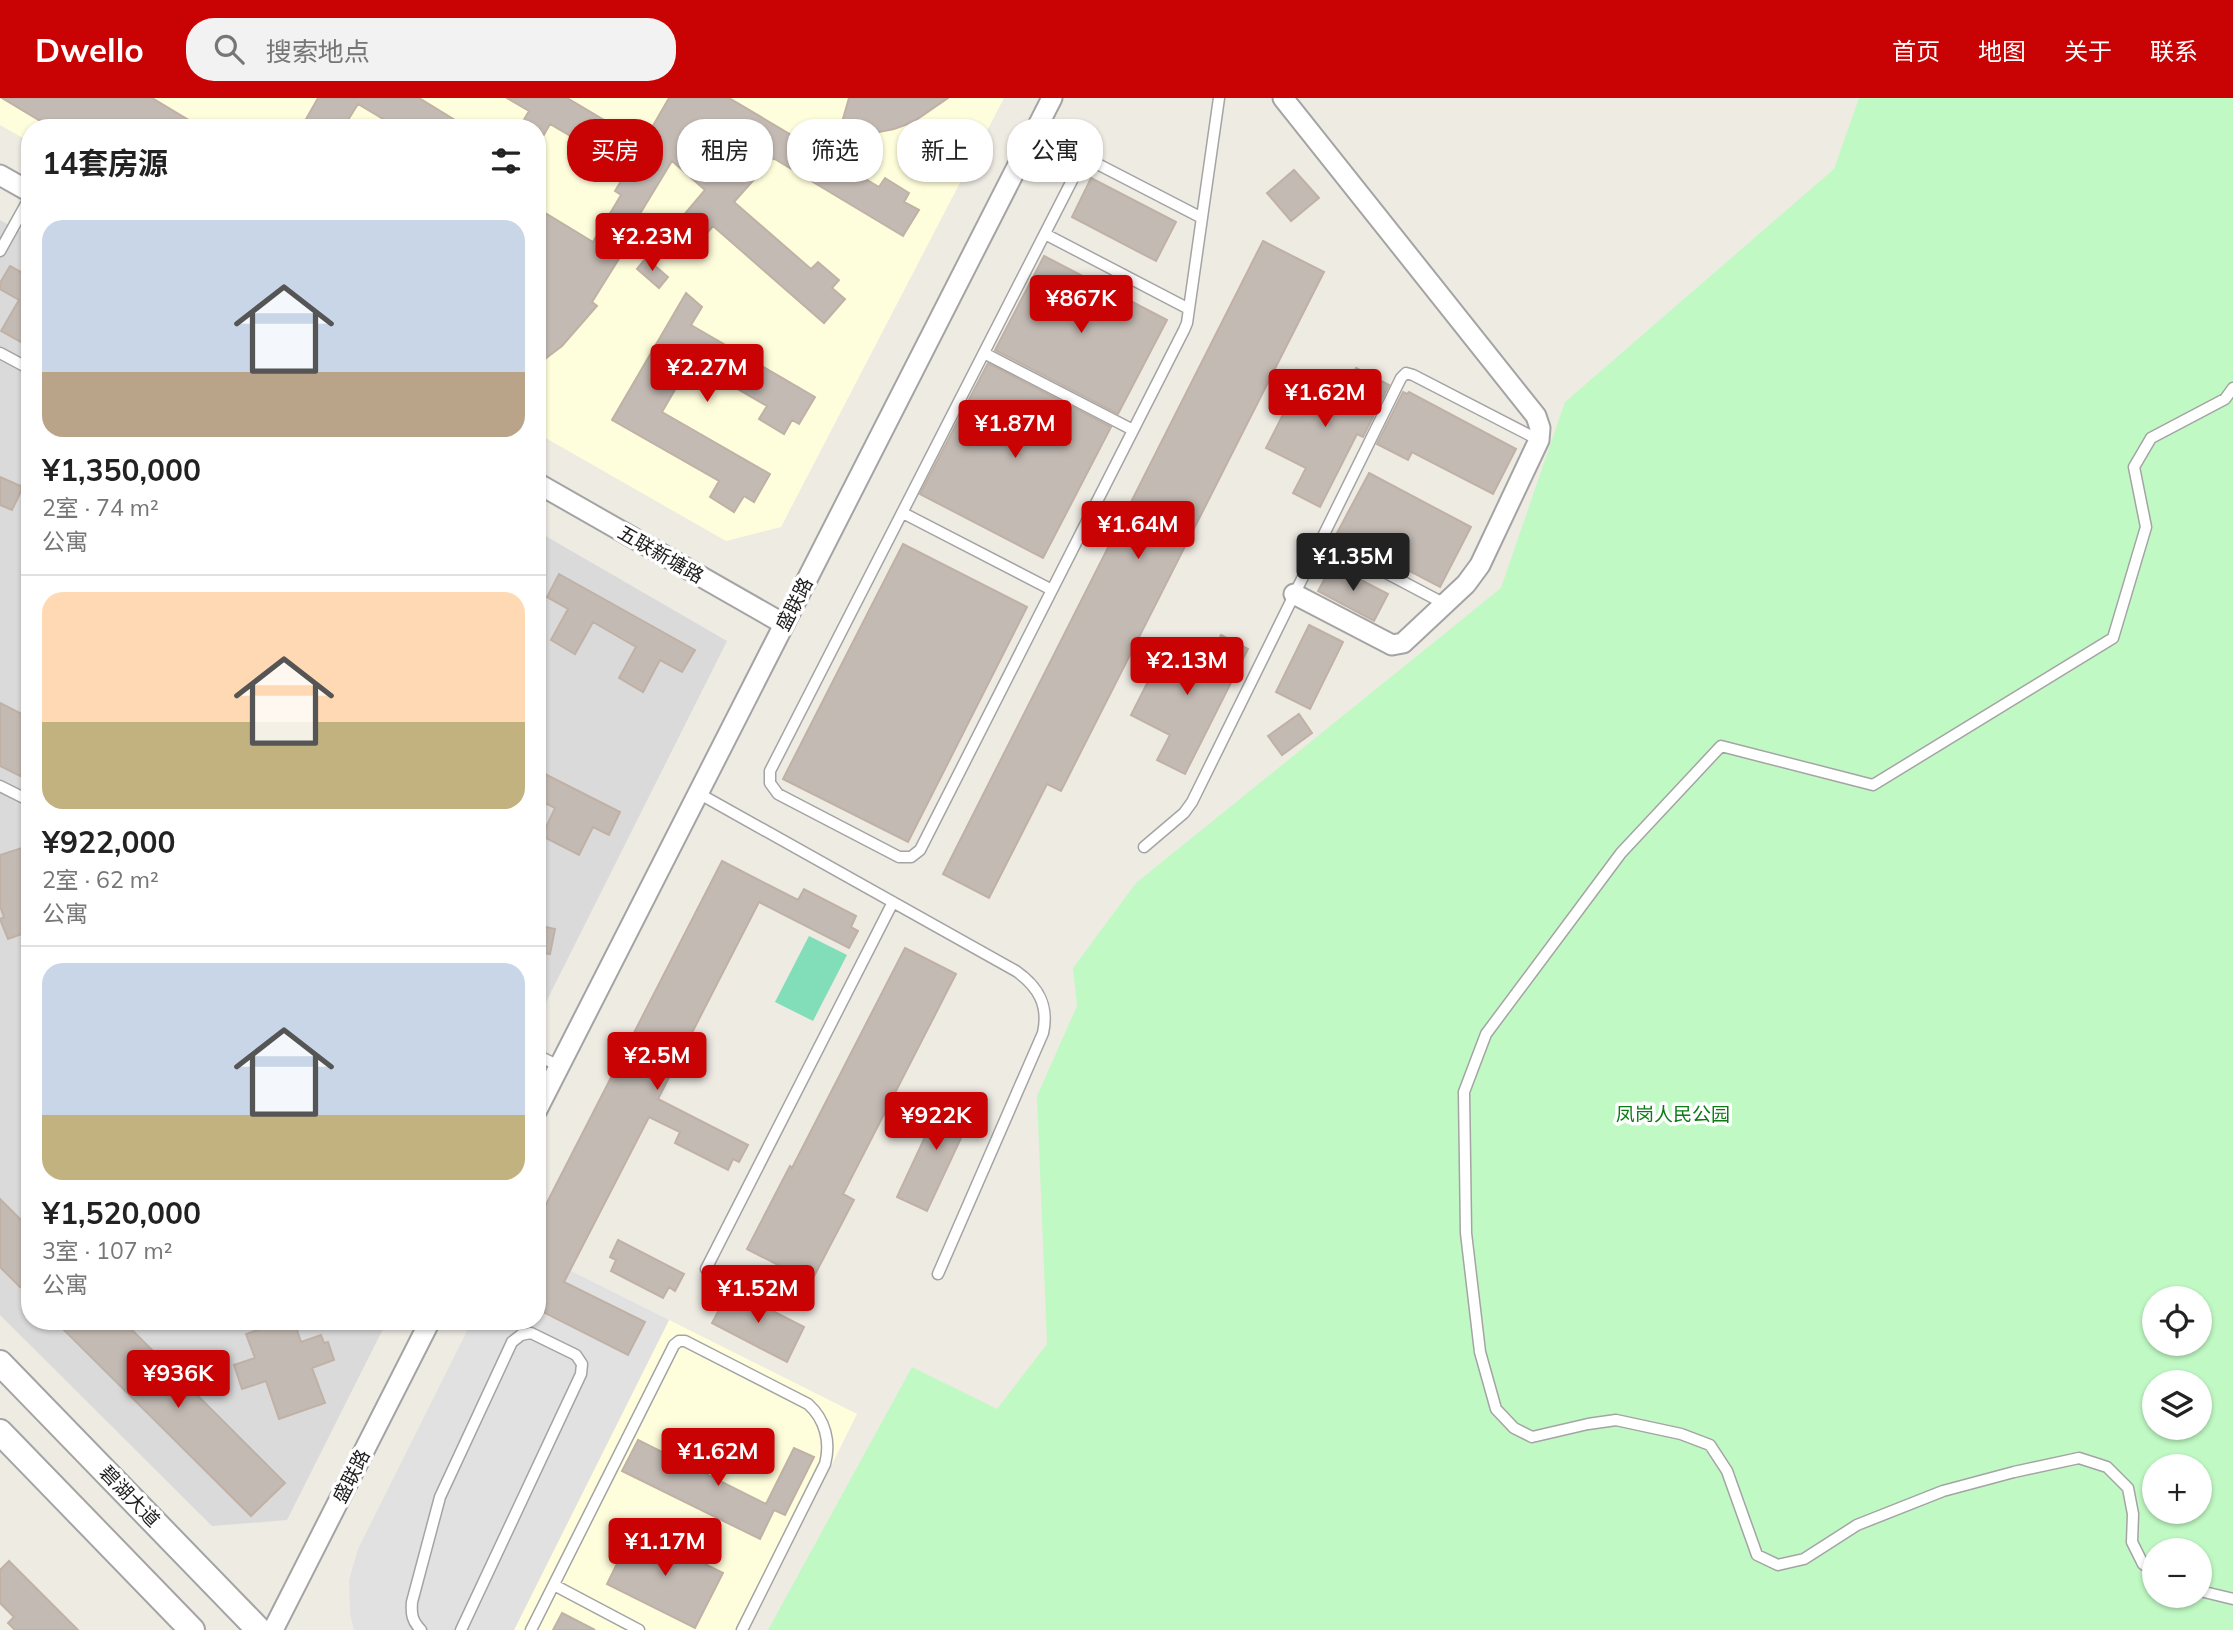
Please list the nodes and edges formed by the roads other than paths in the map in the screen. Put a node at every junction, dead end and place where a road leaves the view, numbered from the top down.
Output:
1 (1052, 98) edge
2 (1219, 98) edge
3 (1283, 98) edge
4 (0, 175) edge
5 (21, 189) edge
6 (21, 212) edge
7 (1202, 218) junction
8 (1045, 234) junction
9 (0, 251) edge
10 (1189, 309) junction
11 (0, 353) edge
12 (984, 354) junction
13 (21, 364) edge
14 (2233, 388) edge
15 (1133, 430) junction
16 (1539, 440) junction
17 (546, 488) edge
18 (903, 513) junction
19 (1322, 539) junction
20 (1052, 590) junction
21 (1294, 594) junction
22 (1445, 604) junction
23 (784, 624) junction
24 (0, 786) edge
25 (698, 793) junction
26 (21, 796) edge
27 (1144, 847) dead end
28 (893, 902) junction
29 (546, 1060) edge
30 (559, 1066) junction
31 (546, 1092) edge
32 (706, 1269) dead end
33 (938, 1273) dead end
34 (425, 1330) edge
35 (0, 1363) edge
36 (0, 1433) edge
37 (2142, 1562) edge
38 (554, 1585) junction
39 (2212, 1594) edge
40 (2233, 1599) edge
41 (192, 1630) edge
42 (259, 1630) edge
43 (273, 1630) edge
44 (421, 1630) edge
45 (461, 1630) edge
46 (531, 1630) edge
47 (639, 1630) edge
48 (742, 1630) edge

1 - 23 street, 盛联路
2 - 7 lane
3 - 16 street
4 - 5 street
6 - 9 lane
7 - 8 lane
7 - 10 lane
8 - 10 lane
8 - 12 lane
10 - 15 lane
11 - 13 lane
12 - 15 lane
12 - 18 lane
14 - 37 lane
15 - 20 lane
16 - 19 lane
16 - 22 street
17 - 23 street, 五联新塘路
18 - 20 lane
18 - 20 lane
19 - 21 lane
19 - 22 lane
21 - 22 street
21 - 27 lane
23 - 25 street, 盛联路
24 - 26 lane
25 - 28 lane
25 - 30 street, 盛联路
28 - 32 lane
28 - 33 lane
29 - 30 lane
30 - 31 street, 盛联路
34 - 43 street, 盛联路
35 - 42 street, 碧湖大道
36 - 41 street
38 - 46 lane
38 - 47 lane
38 - 48 lane
39 - 40 lane
44 - 45 lane

